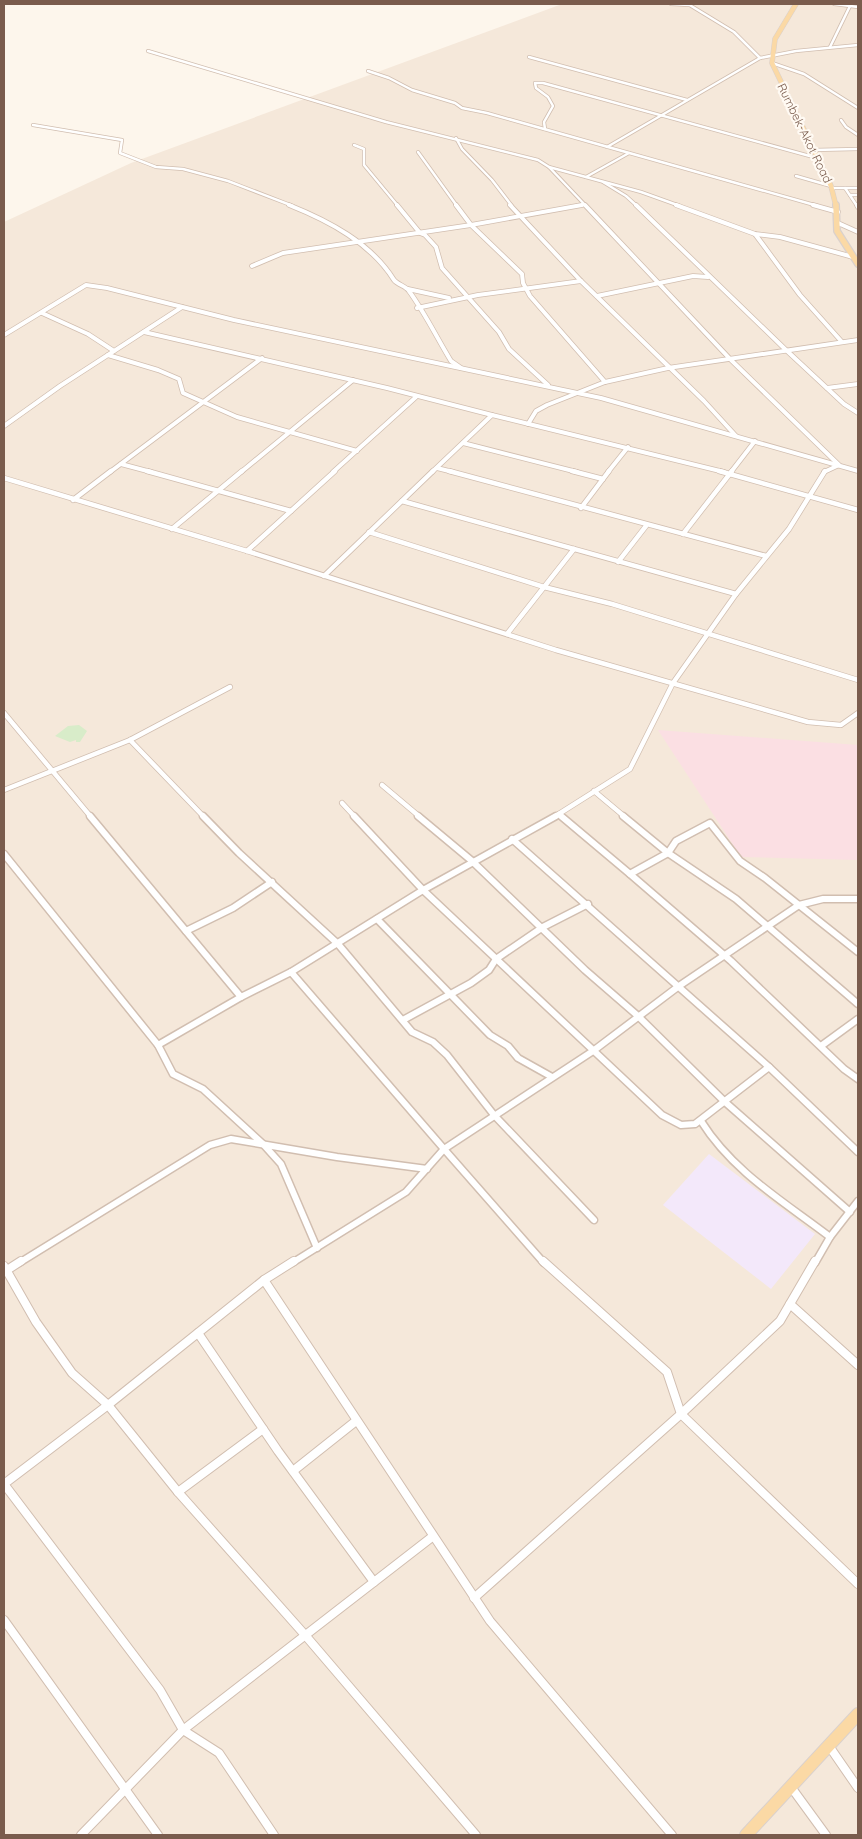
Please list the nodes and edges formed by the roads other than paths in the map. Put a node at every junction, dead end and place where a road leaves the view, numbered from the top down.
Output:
1 (671, 4) edge
2 (796, 4) edge
3 (834, 4) edge
4 (689, 5) edge
5 (850, 5) edge
6 (858, 7) edge
7 (858, 45) edge
8 (830, 47) junction
9 (148, 51) dead end
10 (770, 55) junction
11 (529, 57) dead end
12 (760, 58) junction
13 (772, 63) junction
14 (368, 71) dead end
15 (686, 100) junction
16 (858, 108) edge
17 (659, 116) junction
18 (841, 120) dead end
19 (33, 125) dead end
20 (545, 129) junction
21 (858, 135) edge
22 (456, 138) junction
23 (354, 144) dead end
24 (607, 147) junction
25 (858, 149) edge
26 (813, 150) junction
27 (418, 152) dead end
28 (630, 153) junction
29 (817, 158) junction
30 (549, 167) junction
31 (796, 176) dead end
32 (586, 177) junction
33 (600, 180) junction
34 (831, 187) junction
35 (845, 188) junction
36 (858, 188) edge
37 (850, 195) junction
38 (858, 195) edge
39 (582, 205) junction
40 (858, 207) edge
41 (838, 212) junction
42 (521, 215) junction
43 (838, 223) junction
44 (472, 225) junction
45 (858, 232) edge
46 (420, 233) junction
47 (755, 234) junction
48 (358, 242) junction
49 (853, 257) junction
50 (858, 264) edge
51 (252, 266) dead end
52 (708, 277) junction
53 (581, 280) junction
54 (658, 284) junction
55 (408, 289) junction
56 (528, 289) junction
57 (467, 295) junction
58 (597, 296) junction
59 (454, 299) junction
60 (182, 307) junction
61 (417, 308) junction
62 (42, 313) junction
63 (144, 332) junction
64 (4, 336) edge
65 (858, 340) edge
66 (842, 342) junction
67 (786, 350) junction
68 (114, 351) junction
69 (108, 356) junction
70 (262, 358) junction
71 (731, 360) junction
72 (668, 368) junction
73 (464, 370) junction
74 (353, 380) junction
75 (605, 382) junction
76 (858, 384) edge
77 (550, 386) junction
78 (827, 388) junction
79 (575, 394) junction
80 (416, 397) junction
81 (202, 403) junction
82 (858, 413) edge
83 (492, 415) junction
84 (528, 424) junction
85 (4, 426) edge
86 (291, 432) junction
87 (736, 436) junction
88 (755, 441) junction
89 (464, 443) junction
90 (628, 447) junction
91 (357, 451) junction
92 (121, 464) junction
93 (839, 465) junction
94 (437, 468) junction
95 (858, 472) edge
96 (729, 474) junction
97 (4, 478) edge
98 (603, 479) junction
99 (218, 492) junction
100 (808, 496) junction
101 (73, 500) junction
102 (402, 501) junction
103 (582, 508) junction
104 (858, 510) edge
105 (290, 511) junction
106 (646, 526) junction
107 (172, 528) junction
108 (369, 532) junction
109 (683, 534) junction
110 (574, 549) junction
111 (247, 551) junction
112 (766, 556) junction
113 (618, 562) junction
114 (324, 576) junction
115 (544, 587) junction
116 (736, 594) junction
117 (507, 634) junction
118 (707, 635) junction
119 (858, 680) edge
120 (673, 683) junction
121 (230, 687) dead end
122 (4, 713) edge
123 (858, 713) edge
124 (130, 740) junction
125 (52, 772) junction
126 (382, 785) dead end
127 (4, 790) edge
128 (594, 792) junction
129 (342, 803) dead end
130 (559, 814) junction
131 (512, 839) junction
132 (668, 853) junction
133 (4, 854) edge
134 (472, 861) junction
135 (630, 874) junction
136 (272, 882) junction
137 (423, 890) junction
138 (858, 899) edge
139 (588, 904) junction
140 (799, 905) junction
141 (378, 919) junction
142 (543, 927) junction
143 (766, 927) junction
144 (186, 931) junction
145 (338, 944) junction
146 (858, 952) edge
147 (725, 956) junction
148 (496, 959) junction
149 (290, 972) junction
150 (679, 986) junction
151 (451, 994) junction
152 (240, 997) junction
153 (858, 1004) edge
154 (638, 1016) junction
155 (403, 1020) junction
156 (858, 1020) edge
157 (158, 1045) junction
158 (821, 1046) junction
159 (592, 1051) junction
160 (769, 1067) junction
161 (552, 1077) junction
162 (858, 1079) edge
163 (725, 1102) junction
164 (494, 1115) junction
165 (701, 1121) junction
166 (263, 1144) junction
167 (444, 1149) junction
168 (858, 1152) edge
169 (427, 1169) junction
170 (858, 1201) edge
171 (850, 1212) junction
172 (594, 1220) dead end
173 (830, 1237) junction
174 (317, 1248) junction
175 (6, 1268) edge
176 (264, 1280) junction
177 (790, 1304) junction
178 (198, 1333) junction
179 (858, 1365) edge
180 (108, 1405) junction
181 (682, 1414) junction
182 (356, 1420) junction
183 (263, 1429) junction
184 (293, 1471) junction
185 (178, 1492) junction
186 (432, 1537) junction
187 (374, 1582) junction
188 (858, 1584) edge
189 (474, 1598) junction
190 (4, 1620) edge
191 (305, 1635) junction
192 (858, 1714) edge
193 (183, 1730) junction
194 (829, 1746) junction
195 (791, 1787) junction
196 (858, 1788) edge
197 (126, 1791) junction
198 (82, 1835) edge
199 (158, 1835) edge
200 (274, 1835) edge
201 (476, 1835) edge
202 (672, 1835) edge
203 (746, 1835) edge
204 (826, 1835) edge

1 - 4 street
2 - 10 main road
3 - 5 street
4 - 12 street
5 - 6 street
5 - 8 street
7 - 8 street
8 - 10 street
9 - 22 street
10 - 12 street
10 - 13 main road, Rumbek-Akot Road
11 - 15 street
12 - 15 street
13 - 16 street
13 - 26 main road, Rumbek-Akot Road
14 - 20 street
15 - 17 street
17 - 20 street
17 - 24 street
17 - 29 street
18 - 21 street
19 - 48 street
20 - 24 street
22 - 30 street
22 - 42 street
23 - 46 street
24 - 28 street
25 - 26 street
26 - 29 main road, Rumbek-Akot Road
27 - 44 street
28 - 32 street
28 - 41 street
29 - 34 main road, Rumbek-Akot Road
30 - 32 street
30 - 39 street
31 - 34 street
32 - 33 street
33 - 47 street
33 - 52 street
34 - 35 street
34 - 41 main road, Rumbek-Akot Road
35 - 36 street
35 - 37 street
37 - 38 street
37 - 40 street
39 - 42 street
39 - 54 street
41 - 43 main road, Rumbek-Akot Road
42 - 44 street
42 - 53 street
43 - 45 street
43 - 49 main road, Rumbek-Akot Road
44 - 46 street
44 - 56 street
46 - 48 street
46 - 57 street
47 - 49 street
47 - 66 street
48 - 51 street
48 - 55 street
49 - 50 main road, Rumbek-Akot Road
52 - 54 street
52 - 67 street
53 - 56 street
53 - 58 street
54 - 58 street
54 - 71 street
55 - 59 street
55 - 61 street
56 - 57 street
56 - 75 street
57 - 59 street
57 - 77 street
58 - 72 street
59 - 61 street
60 - 62 street
60 - 63 street
60 - 73 street
61 - 73 street
62 - 64 street
62 - 68 street
63 - 68 street
63 - 70 street
65 - 66 street
66 - 67 street
67 - 71 street
67 - 78 street
68 - 69 street
69 - 81 street
69 - 85 street
70 - 74 street
70 - 81 street
71 - 72 street
71 - 93 street
72 - 75 street
72 - 87 street
73 - 77 street
74 - 80 street
74 - 86 street
75 - 79 street
76 - 78 street
77 - 79 street
78 - 82 street
79 - 84 street
79 - 87 street
80 - 83 street
80 - 91 street
81 - 86 street
81 - 92 street
83 - 84 street
83 - 89 street
84 - 90 street
86 - 91 street
86 - 99 street
87 - 88 street
88 - 93 street
88 - 96 street
89 - 94 street
89 - 98 street
90 - 96 street
90 - 98 street
91 - 105 street
92 - 99 street
92 - 101 street
93 - 95 street
93 - 100 street
94 - 102 street
94 - 103 street
96 - 100 street
96 - 109 street
97 - 101 street
98 - 103 street
99 - 105 street
99 - 107 street
100 - 104 street
100 - 112 street
101 - 107 street
102 - 108 street
102 - 110 street
103 - 106 street
105 - 111 street
106 - 109 street
106 - 113 street
107 - 111 street
108 - 114 street
108 - 115 street
109 - 112 street
110 - 113 street
110 - 115 street
111 - 114 street
112 - 116 street
113 - 116 street
114 - 117 street
115 - 117 street
115 - 118 street
116 - 118 street
117 - 120 street
118 - 119 street
118 - 120 street
120 - 123 street
120 - 128 street
121 - 124 street
122 - 125 street
124 - 125 street
124 - 136 street
125 - 127 street
125 - 144 street
126 - 134 street
128 - 130 street
128 - 132 street
129 - 137 street
130 - 131 street
130 - 135 street
131 - 134 street
131 - 139 street
132 - 135 street
132 - 140 street
132 - 143 street
133 - 157 street
134 - 137 street
134 - 142 street
135 - 147 street
136 - 144 street
136 - 145 street
137 - 141 street
137 - 148 street
138 - 140 street
139 - 142 street
139 - 150 street
140 - 143 street
140 - 146 street
141 - 145 street
141 - 151 street
142 - 148 street
142 - 154 street
143 - 147 street
143 - 153 street
144 - 152 street
145 - 149 street
145 - 155 street
147 - 150 street
147 - 158 street
148 - 151 street
148 - 159 street
149 - 152 street
149 - 167 street
150 - 154 street
150 - 160 street
151 - 155 street
151 - 161 street
152 - 157 street
154 - 159 street
154 - 163 street
155 - 164 street
156 - 158 street
157 - 166 street
158 - 162 street
159 - 161 street
159 - 165 street
160 - 163 street
160 - 168 street
161 - 164 street
163 - 165 street
163 - 171 street
164 - 167 street
164 - 172 street
165 - 173 street
166 - 169 street
166 - 174 street
166 - 175 street
167 - 169 street
167 - 181 street
169 - 174 street
170 - 171 street
171 - 173 street
173 - 177 street
174 - 176 street
175 - 180 street
176 - 178 street
176 - 182 street
177 - 179 street
177 - 181 street
178 - 180 street
178 - 183 street
180 - 185 street
180 - 193 street
181 - 188 street
181 - 189 street
182 - 184 street
182 - 186 street
183 - 184 street
183 - 185 street
184 - 187 street
185 - 191 street
186 - 187 street
186 - 189 street
187 - 191 street
189 - 202 street
190 - 197 street
191 - 193 street
191 - 201 street
192 - 194 main road
193 - 197 street
193 - 200 street
194 - 195 main road
194 - 196 street
195 - 203 main road
195 - 204 street
197 - 198 street
197 - 199 street

